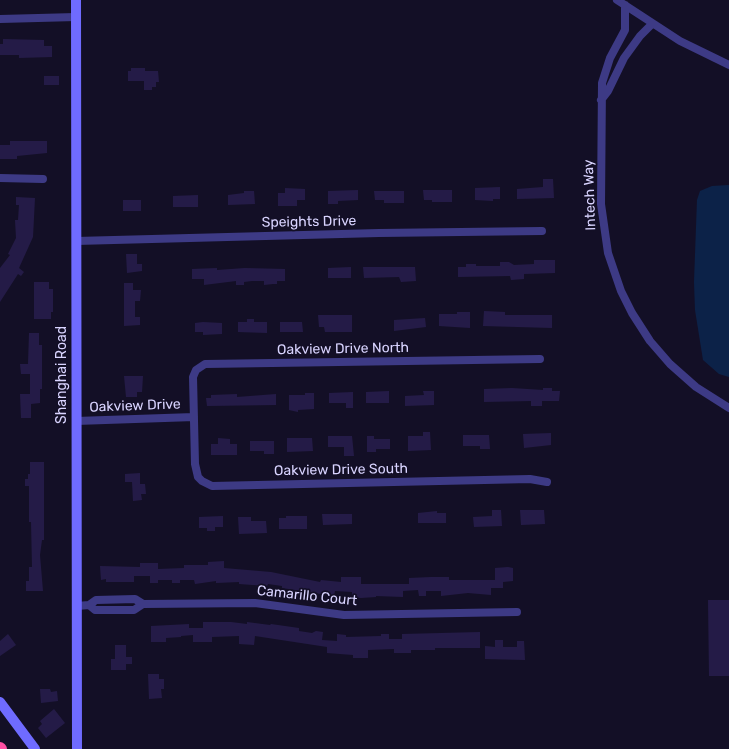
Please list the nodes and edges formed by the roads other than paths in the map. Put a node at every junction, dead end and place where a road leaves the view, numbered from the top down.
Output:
1 (76, 0) edge
2 (617, 0) edge
3 (625, 5) junction
4 (76, 17) junction
5 (0, 19) edge
6 (652, 24) junction
7 (729, 65) edge
8 (602, 100) junction
9 (0, 178) edge
10 (43, 179) dead end
11 (542, 231) dead end
12 (76, 241) junction
13 (540, 359) dead end
14 (729, 408) edge
15 (194, 417) junction
16 (76, 420) junction
17 (547, 482) dead end
18 (77, 606) junction
19 (517, 612) dead end
20 (0, 702) edge
21 (36, 749) edge
22 (77, 749) edge

1 - 4 street, Shanghai Road
2 - 3 street
3 - 6 street
3 - 8 street, Intech Way
4 - 5 street
4 - 12 street, Shanghai Road
6 - 7 street
6 - 8 street
8 - 14 street, Intech Way
9 - 10 street
11 - 12 street, Speights Drive
12 - 16 street, Shanghai Road
13 - 15 street, Oakview Drive North
15 - 16 street, Oakview Drive
15 - 17 street, Oakview Drive South
16 - 18 street, Shanghai Road
18 - 19 street, Camarillo Court
18 - 22 street, Shanghai Road
20 - 21 street

